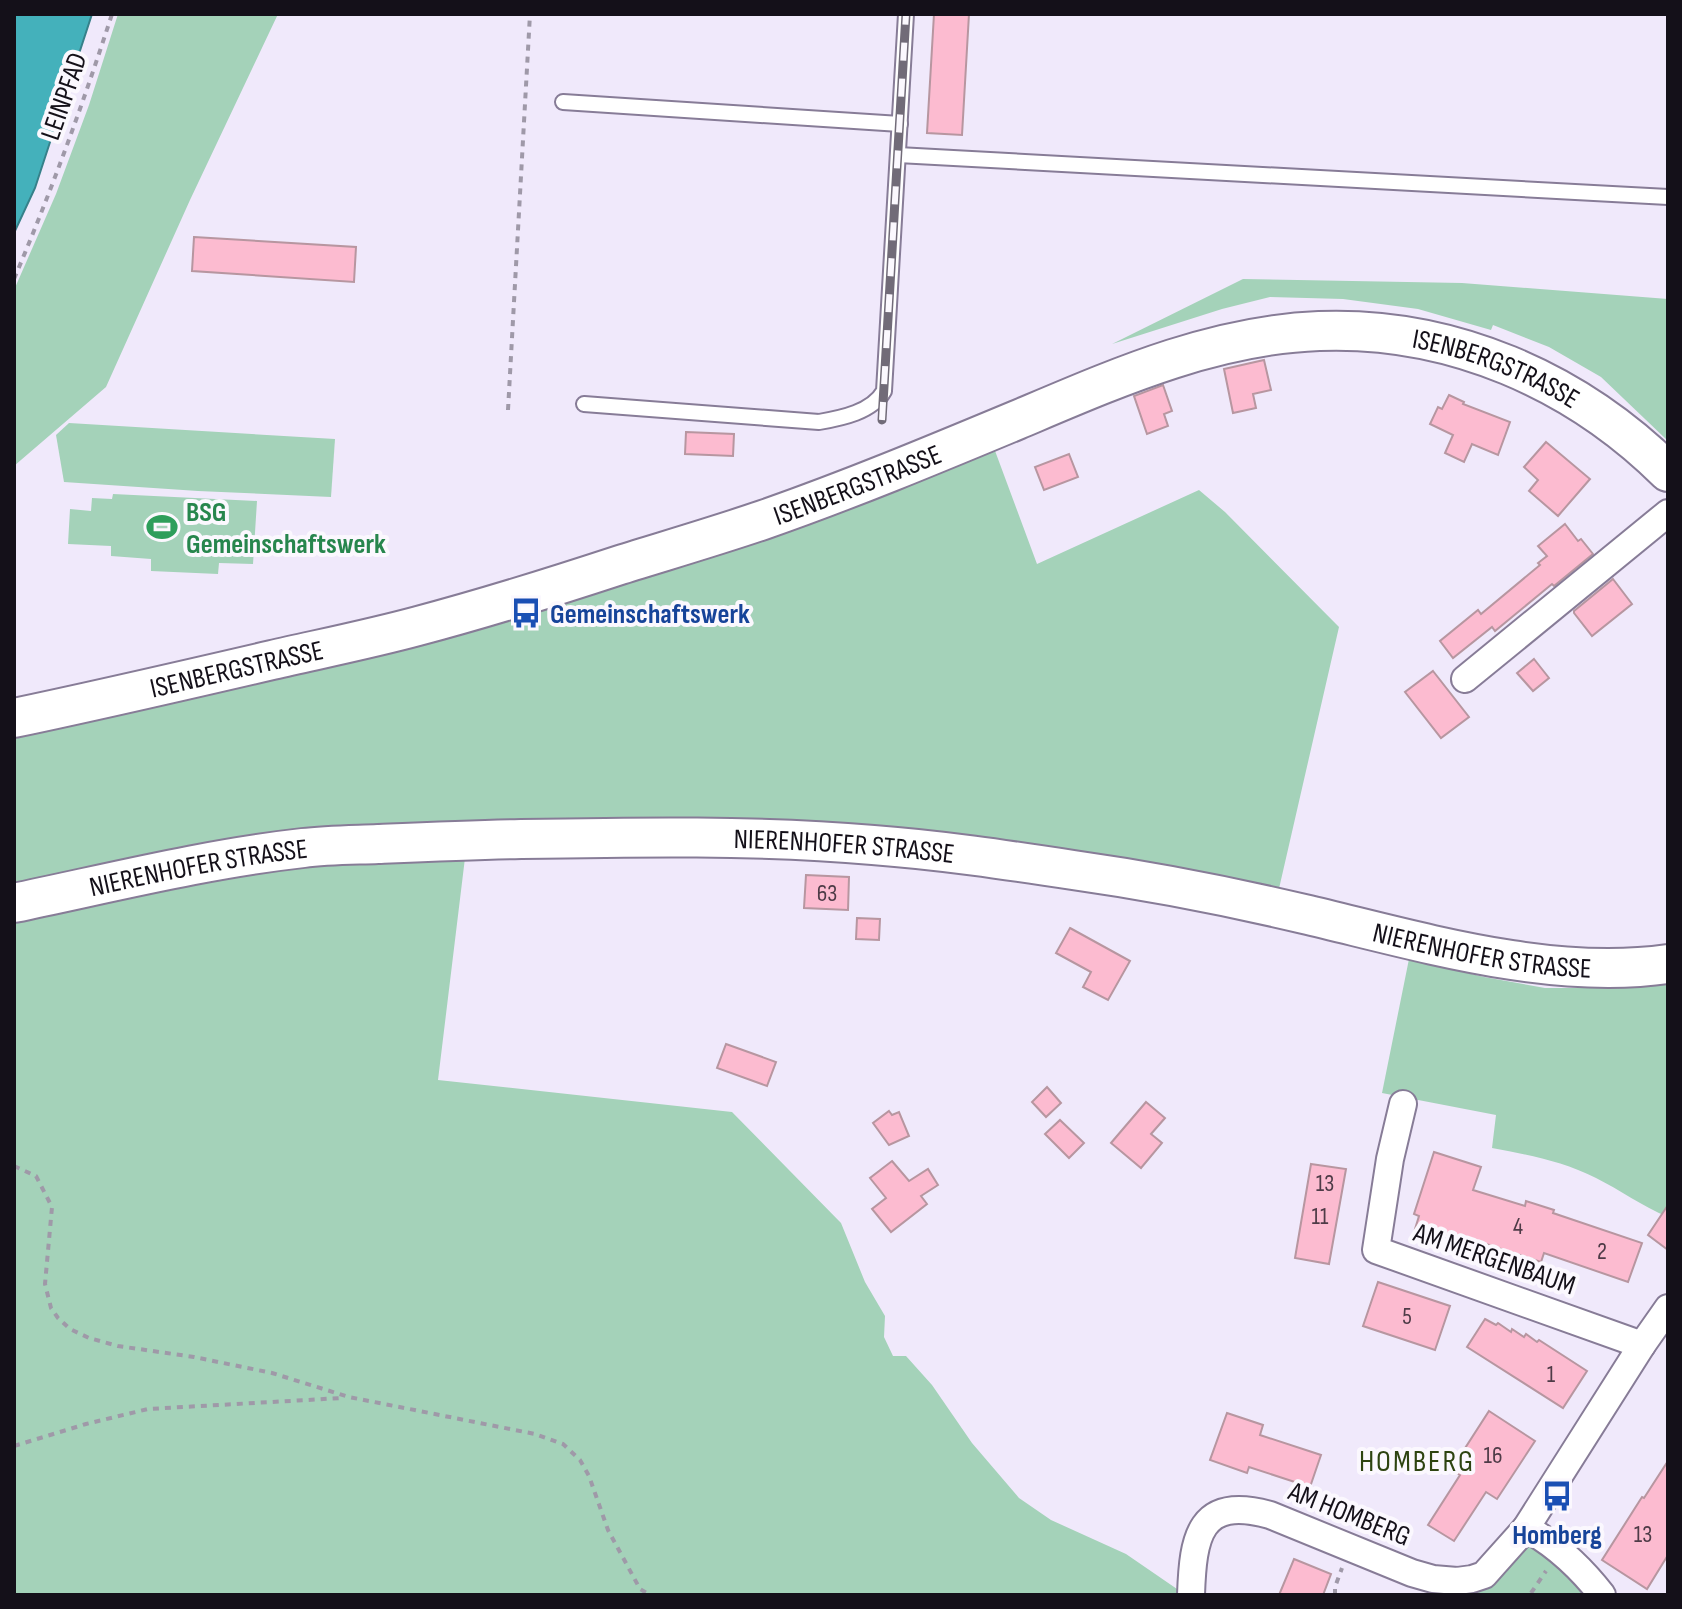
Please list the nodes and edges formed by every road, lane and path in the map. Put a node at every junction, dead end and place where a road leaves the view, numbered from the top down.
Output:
1 (112, 14) edge
2 (530, 14) edge
3 (906, 14) edge
4 (563, 102) dead end
5 (900, 124) junction
6 (898, 155) junction
7 (1668, 197) edge
8 (14, 279) edge
9 (584, 404) dead end
10 (508, 410) dead end
11 (1668, 472) edge
12 (1668, 513) edge
13 (1465, 679) dead end
14 (14, 718) edge
15 (14, 903) edge
16 (1668, 964) edge
17 (1403, 1104) dead end
18 (14, 1166) edge
19 (1667, 1312) edge
20 (1642, 1345) junction
21 (349, 1397) junction
22 (14, 1446) edge
23 (1526, 1528) junction
24 (650, 1595) edge
25 (1191, 1595) edge
26 (1602, 1595) edge

1 - 8 path, LEINPFAD
2 - 10 path
3 - 5 lane
4 - 5 lane
5 - 6 lane
6 - 7 lane
6 - 9 lane
11 - 14 main road, ISENBERGSTRASSE
12 - 13 street
15 - 16 main road, NIERENHOFER STRASSE
17 - 20 street, AM MERGENBAUM
18 - 21 path
19 - 20 street, AM HOMBERG
20 - 23 street, AM HOMBERG
21 - 22 path
21 - 24 path
23 - 25 street, AM HOMBERG
23 - 26 street

